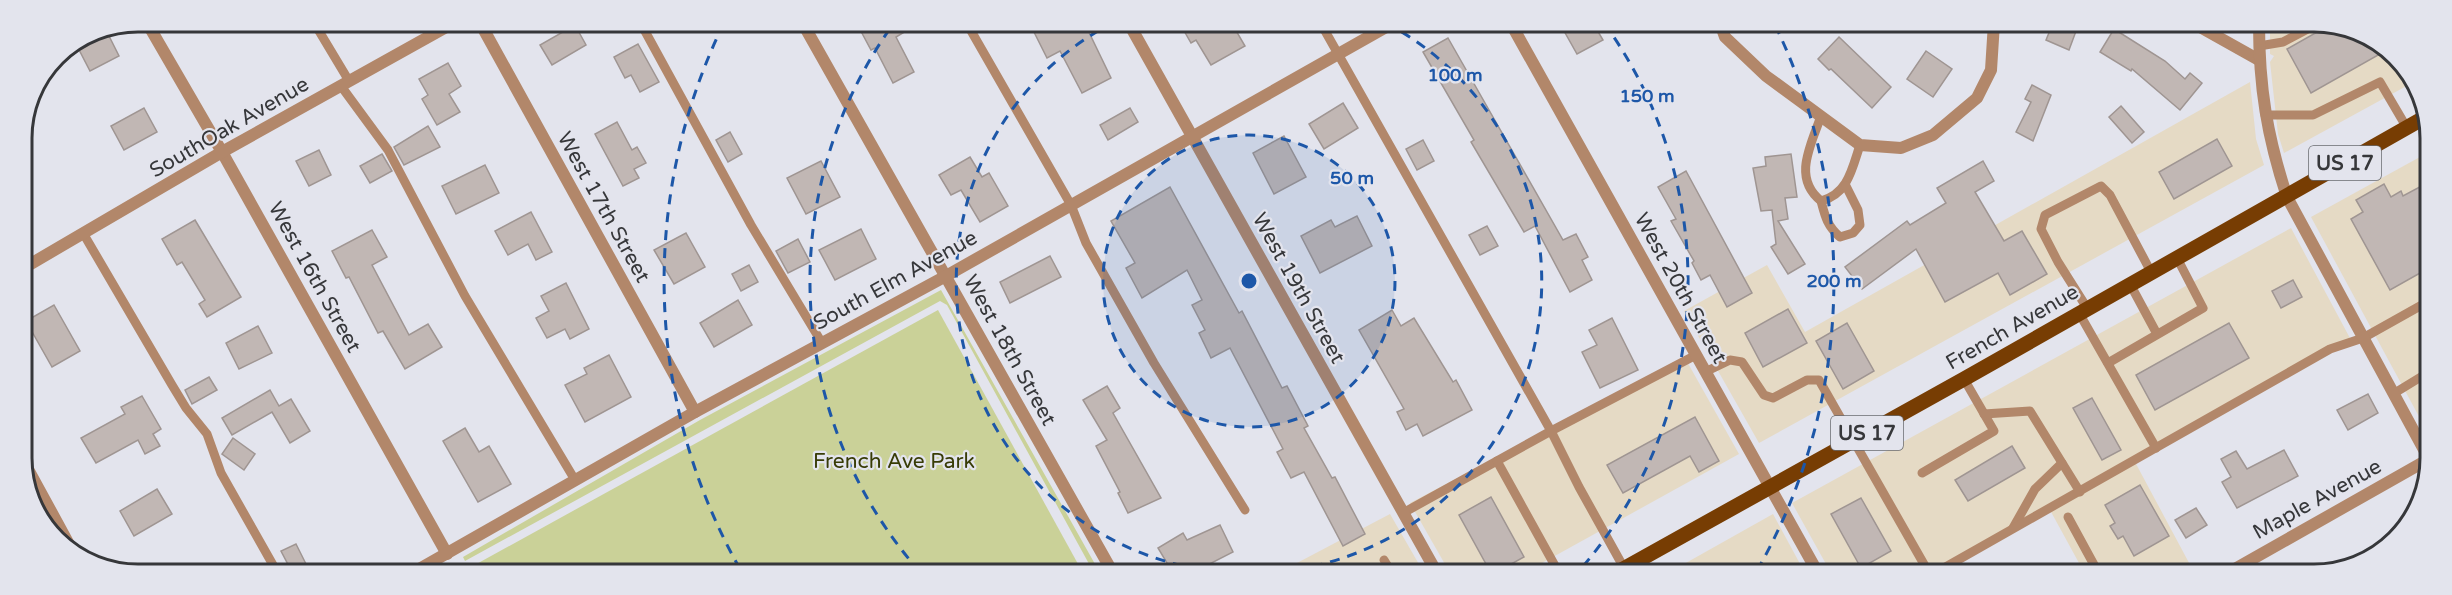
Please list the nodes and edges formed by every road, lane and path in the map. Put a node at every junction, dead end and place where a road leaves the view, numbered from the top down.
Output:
1 (152, 32) edge
2 (319, 32) edge
3 (437, 32) edge
4 (485, 32) edge
5 (645, 32) edge
6 (808, 32) edge
7 (972, 32) edge
8 (1134, 32) edge
9 (1326, 32) edge
10 (1377, 32) edge
11 (1516, 32) edge
12 (1723, 32) edge
13 (1993, 32) edge
14 (2209, 32) edge
15 (2259, 32) edge
16 (2302, 32) edge
17 (2259, 46) junction
18 (1338, 54) junction
19 (2259, 60) junction
20 (345, 84) junction
21 (2265, 115) junction
22 (1821, 117) junction
23 (2419, 121) edge
24 (2407, 128) junction
25 (1192, 136) junction
26 (1860, 145) junction
27 (222, 152) junction
28 (1846, 186) junction
29 (2287, 197) junction
30 (1821, 201) junction
31 (1071, 205) junction
32 (83, 233) junction
33 (2177, 258) junction
34 (32, 262) edge
35 (2151, 273) junction
36 (946, 276) junction
37 (2130, 284) junction
38 (2420, 306) edge
39 (2083, 311) junction
40 (2157, 334) junction
41 (2363, 339) junction
42 (822, 343) junction
43 (1696, 355) junction
44 (2108, 363) junction
45 (1705, 372) junction
46 (2420, 378) edge
47 (1964, 379) junction
48 (2393, 394) junction
49 (695, 412) junction
50 (1984, 414) junction
51 (1551, 431) junction
52 (1854, 440) junction
53 (2420, 443) edge
54 (2156, 448) junction
55 (1497, 461) junction
56 (2062, 462) junction
57 (2420, 464) edge
58 (1922, 473) dead end
59 (575, 480) junction
60 (35, 482) edge
61 (1770, 487) junction
62 (2080, 492) junction
63 (1245, 510) dead end
64 (1403, 513) junction
65 (2068, 517) dead end
66 (61, 530) edge
67 (2011, 530) junction
68 (447, 554) junction
69 (1384, 560) dead end
70 (1386, 563) edge
71 (1432, 563) edge
72 (1554, 563) edge
73 (1614, 563) edge
74 (1634, 563) edge
75 (1813, 563) edge
76 (1923, 563) edge
77 (1952, 563) edge
78 (2093, 563) edge
79 (2245, 563) edge
80 (272, 564) edge
81 (429, 564) edge
82 (1108, 564) edge

1 - 27 street, West 16th Street
2 - 20 lane
3 - 20 street, SouthOak Avenue
4 - 49 street, West 17th Street
5 - 42 lane
6 - 36 street, West 18th Street
7 - 31 lane
8 - 25 street, West 19th Street
9 - 18 lane
10 - 18 street, South Elm Avenue
11 - 43 street, West 20th Street
12 - 22 street
13 - 26 street
14 - 19 street
15 - 17 street
16 - 17 lane
17 - 19 street
18 - 25 street, South Elm Avenue
18 - 51 lane
19 - 21 street
20 - 27 street, SouthOak Avenue
20 - 59 lane
21 - 24 lane
21 - 29 street
22 - 26 street
22 - 30 lane
23 - 24 main road, French Avenue / US 17
24 - 29 main road, French Avenue / US 17
25 - 31 street, South Elm Avenue
25 - 64 street, West 19th Street
26 - 28 lane
27 - 32 street, SouthOak Avenue
27 - 68 street, West 16th Street
28 - 30 lane
28 - 30 lane
29 - 33 main road, French Avenue / US 17
29 - 41 street
31 - 36 street, South Elm Avenue
31 - 63 lane
32 - 34 street, SouthOak Avenue
32 - 80 lane
33 - 35 main road, French Avenue / US 17
33 - 40 lane
35 - 37 main road, French Avenue / US 17
35 - 39 lane
36 - 42 street, South Elm Avenue
36 - 82 street, West 18th Street
37 - 39 main road, French Avenue / US 17
37 - 40 lane
38 - 41 lane
39 - 44 lane
39 - 47 main road, French Avenue / US 17
40 - 44 lane
41 - 48 street
41 - 54 lane
42 - 49 street, South Elm Avenue
43 - 45 street, West 20th Street
43 - 51 lane
44 - 54 lane
45 - 52 lane
45 - 61 street, West 20th Street
46 - 48 lane
47 - 50 lane
47 - 52 main road, French Avenue / US 17
48 - 53 street
49 - 59 street, South Elm Avenue
50 - 56 lane
50 - 58 lane
51 - 55 lane
51 - 73 lane
52 - 61 main road, French Avenue / US 17
52 - 76 lane
54 - 62 lane
55 - 64 lane
55 - 72 lane
56 - 62 lane
56 - 67 lane
57 - 79 street, Maple Avenue
59 - 68 street, South Elm Avenue
60 - 66 street
61 - 74 main road, French Avenue / US 17
61 - 75 street, West 20th Street
62 - 67 lane
64 - 71 street, West 19th Street
65 - 78 lane
67 - 77 lane
68 - 81 street, South Elm Avenue
69 - 70 lane

